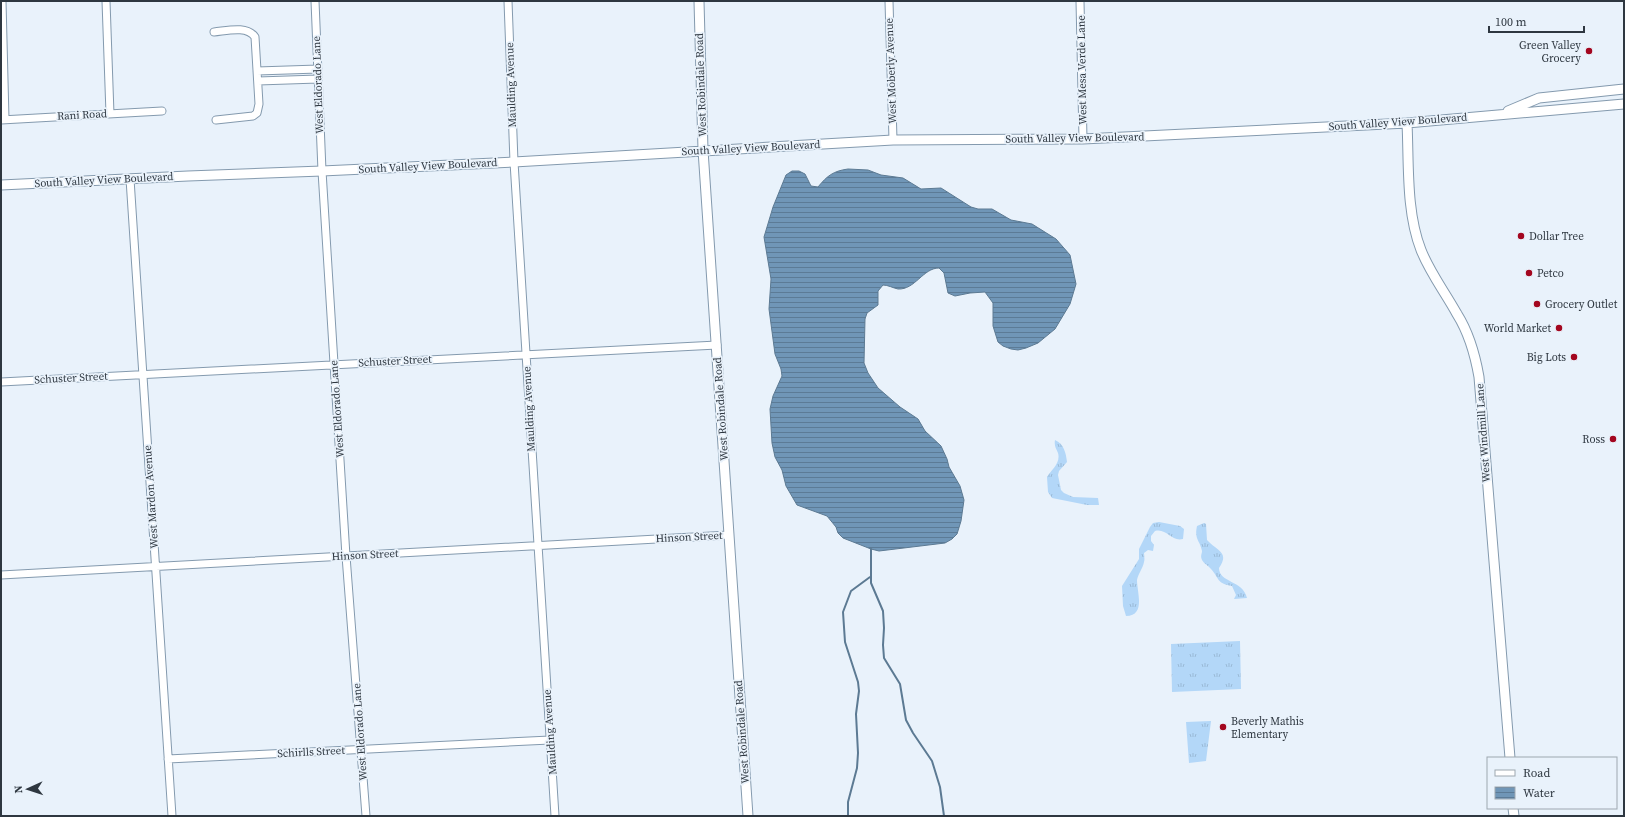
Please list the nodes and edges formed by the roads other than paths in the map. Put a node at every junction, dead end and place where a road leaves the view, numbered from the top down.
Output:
1 (2, 1) edge
2 (106, 1) edge
3 (315, 1) edge
4 (508, 1) edge
5 (699, 1) edge
6 (889, 1) edge
7 (1080, 1) edge
8 (214, 32) dead end
9 (318, 69) junction
10 (257, 71) junction
11 (318, 79) junction
12 (258, 81) junction
13 (1624, 90) edge
14 (1624, 104) edge
15 (162, 111) dead end
16 (110, 114) junction
17 (1501, 114) junction
18 (3, 120) edge
19 (216, 120) dead end
20 (1407, 123) junction
21 (1083, 139) junction
22 (893, 140) junction
23 (703, 150) junction
24 (514, 162) junction
25 (322, 172) junction
26 (130, 178) junction
27 (1, 185) edge
28 (717, 345) junction
29 (526, 355) junction
30 (334, 364) junction
31 (143, 374) junction
32 (1, 382) edge
33 (729, 535) junction
34 (538, 546) junction
35 (346, 556) junction
36 (156, 566) junction
37 (1, 575) edge
38 (550, 740) junction
39 (362, 749) junction
40 (1510, 757) edge
41 (168, 759) junction
42 (172, 816) edge
43 (366, 816) edge
44 (555, 816) edge
45 (748, 816) edge

1 - 18 street
2 - 16 street
3 - 9 street, West Eldorado Lane
4 - 24 street, Maulding Avenue
5 - 23 main road, West Robindale Road
6 - 22 street, West Moberly Avenue
7 - 21 street, West Mesa Verde Lane
8 - 10 street
9 - 10 street
9 - 11 street, West Eldorado Lane
10 - 12 street
11 - 12 street
11 - 25 street, West Eldorado Lane
12 - 19 street
13 - 17 main road, South Valley View Boulevard
14 - 17 main road, South Valley View Boulevard
15 - 16 street, Rani Road
16 - 18 street, Rani Road
17 - 20 main road, South Valley View Boulevard
20 - 21 main road, South Valley View Boulevard
20 - 40 main road, West Windmill Lane
21 - 22 main road, South Valley View Boulevard
22 - 23 main road, South Valley View Boulevard
23 - 24 main road, South Valley View Boulevard
23 - 28 main road, West Robindale Road
24 - 25 main road, South Valley View Boulevard
24 - 29 street, Maulding Avenue
25 - 26 main road, South Valley View Boulevard
25 - 30 street, West Eldorado Lane
26 - 27 main road, South Valley View Boulevard
26 - 31 street, West Mardon Avenue
28 - 29 street, Schuster Street
28 - 33 main road, West Robindale Road
29 - 30 street, Schuster Street
29 - 34 street, Maulding Avenue
30 - 31 street, Schuster Street
30 - 35 street, West Eldorado Lane
31 - 32 street, Schuster Street
31 - 36 street, West Mardon Avenue
33 - 34 street, Hinson Street
33 - 45 main road, West Robindale Road
34 - 35 street, Hinson Street
34 - 38 street, Maulding Avenue
35 - 36 street, Hinson Street
35 - 39 street, West Eldorado Lane
36 - 37 street, Hinson Street
36 - 41 street, West Mardon Avenue
38 - 39 street, Schirlls Street
38 - 44 street, Maulding Avenue
39 - 41 street, Schirlls Street
39 - 43 street, West Eldorado Lane
41 - 42 street, West Mardon Avenue

